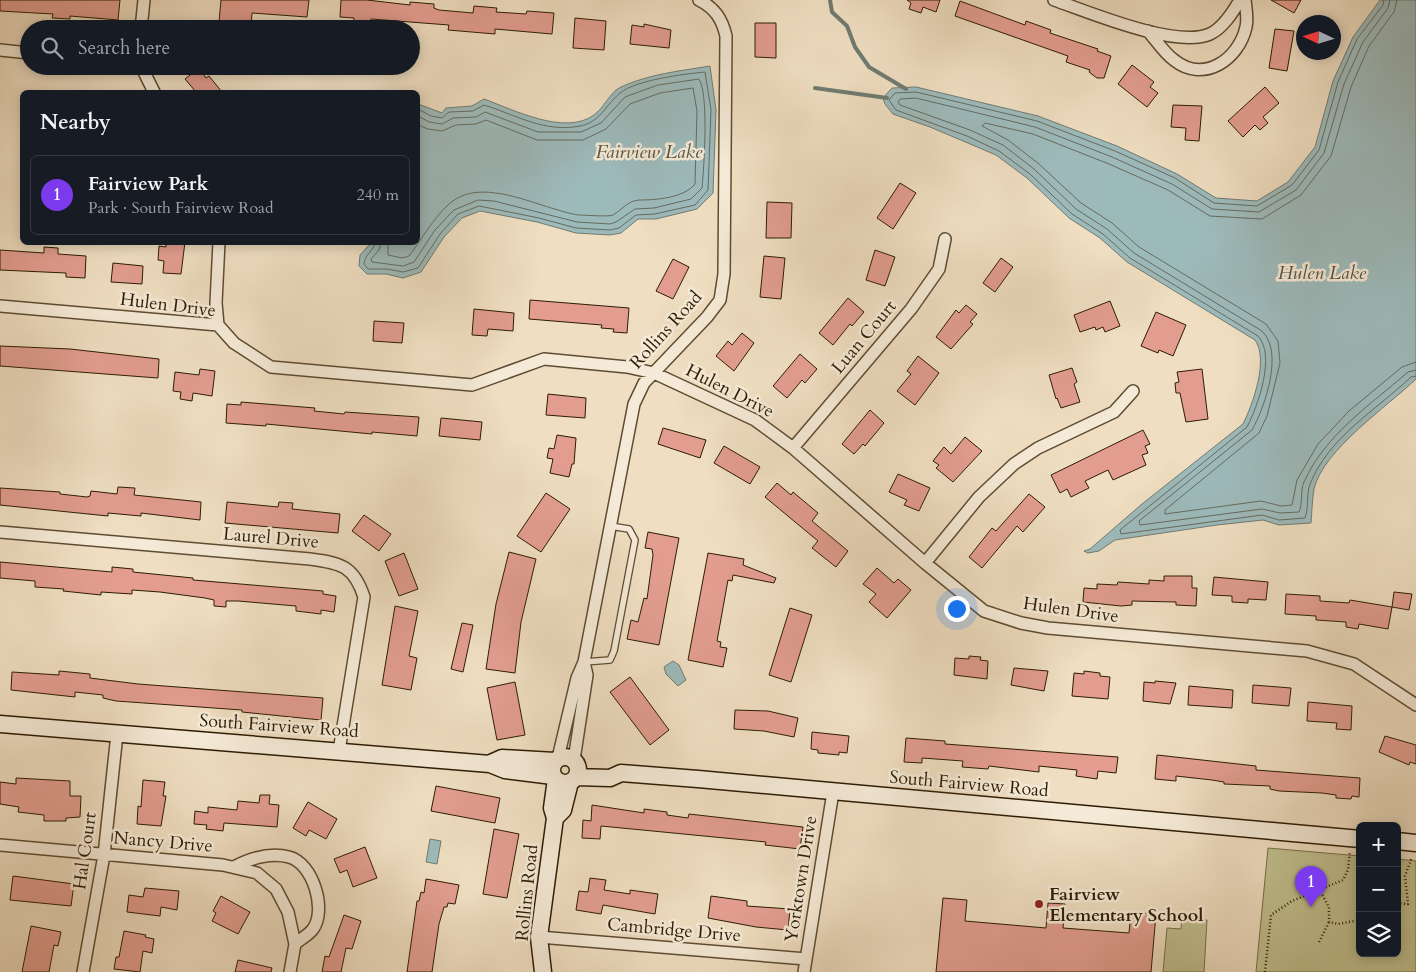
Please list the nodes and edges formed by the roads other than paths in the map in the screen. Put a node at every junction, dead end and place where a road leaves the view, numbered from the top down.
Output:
1 (144, 0) edge
2 (700, 0) edge
3 (1054, 0) edge
4 (1240, 0) edge
5 (1245, 0) edge
6 (142, 20) edge
7 (1148, 31) junction
8 (0, 50) edge
9 (20, 51) edge
10 (146, 75) edge
11 (153, 90) edge
12 (945, 239) dead end
13 (219, 245) edge
14 (0, 306) edge
15 (218, 325) junction
16 (654, 373) junction
17 (1133, 391) dead end
18 (793, 448) junction
19 (610, 526) junction
20 (0, 532) edge
21 (925, 563) junction
22 (584, 662) junction
23 (1416, 704) edge
24 (0, 724) edge
25 (117, 734) junction
26 (338, 751) junction
27 (565, 769) junction
28 (833, 792) junction
29 (1356, 838) edge
30 (1401, 843) edge
31 (0, 845) edge
32 (1414, 849) edge
33 (104, 854) junction
34 (234, 867) junction
35 (539, 937) junction
36 (295, 944) junction
37 (806, 959) junction
38 (83, 972) edge
39 (290, 972) edge
40 (543, 972) edge
41 (804, 972) edge

1 - 6 street
2 - 16 street, Rollins Road
3 - 7 street
4 - 7 street
5 - 7 street
8 - 9 street
10 - 11 street
12 - 18 street, Luan Court
13 - 15 street
14 - 15 street, Hulen Drive
15 - 16 street, Hulen Drive
16 - 18 street, Hulen Drive
16 - 19 street, Rollins Road
17 - 21 street
18 - 21 street, Hulen Drive
19 - 22 street, Rollins Road
19 - 22 lane
20 - 26 street, Laurel Drive
21 - 23 street, Hulen Drive
22 - 27 street, Rollins Road
24 - 25 street, South Fairview Road
25 - 26 street, South Fairview Road
25 - 33 street, Hal Court
26 - 27 street, South Fairview Road
27 - 28 street, South Fairview Road
27 - 35 street, Rollins Road
28 - 29 street, South Fairview Road
28 - 37 street, Yorktown Drive
30 - 32 street
31 - 33 street, Nancy Drive
33 - 34 street, Nancy Drive
33 - 38 street, Hal Court
34 - 36 street, Nancy Drive
34 - 36 street, Nancy Drive
35 - 37 street, Cambridge Drive
35 - 40 street, Rollins Road
36 - 39 street
37 - 41 street, Yorktown Drive

